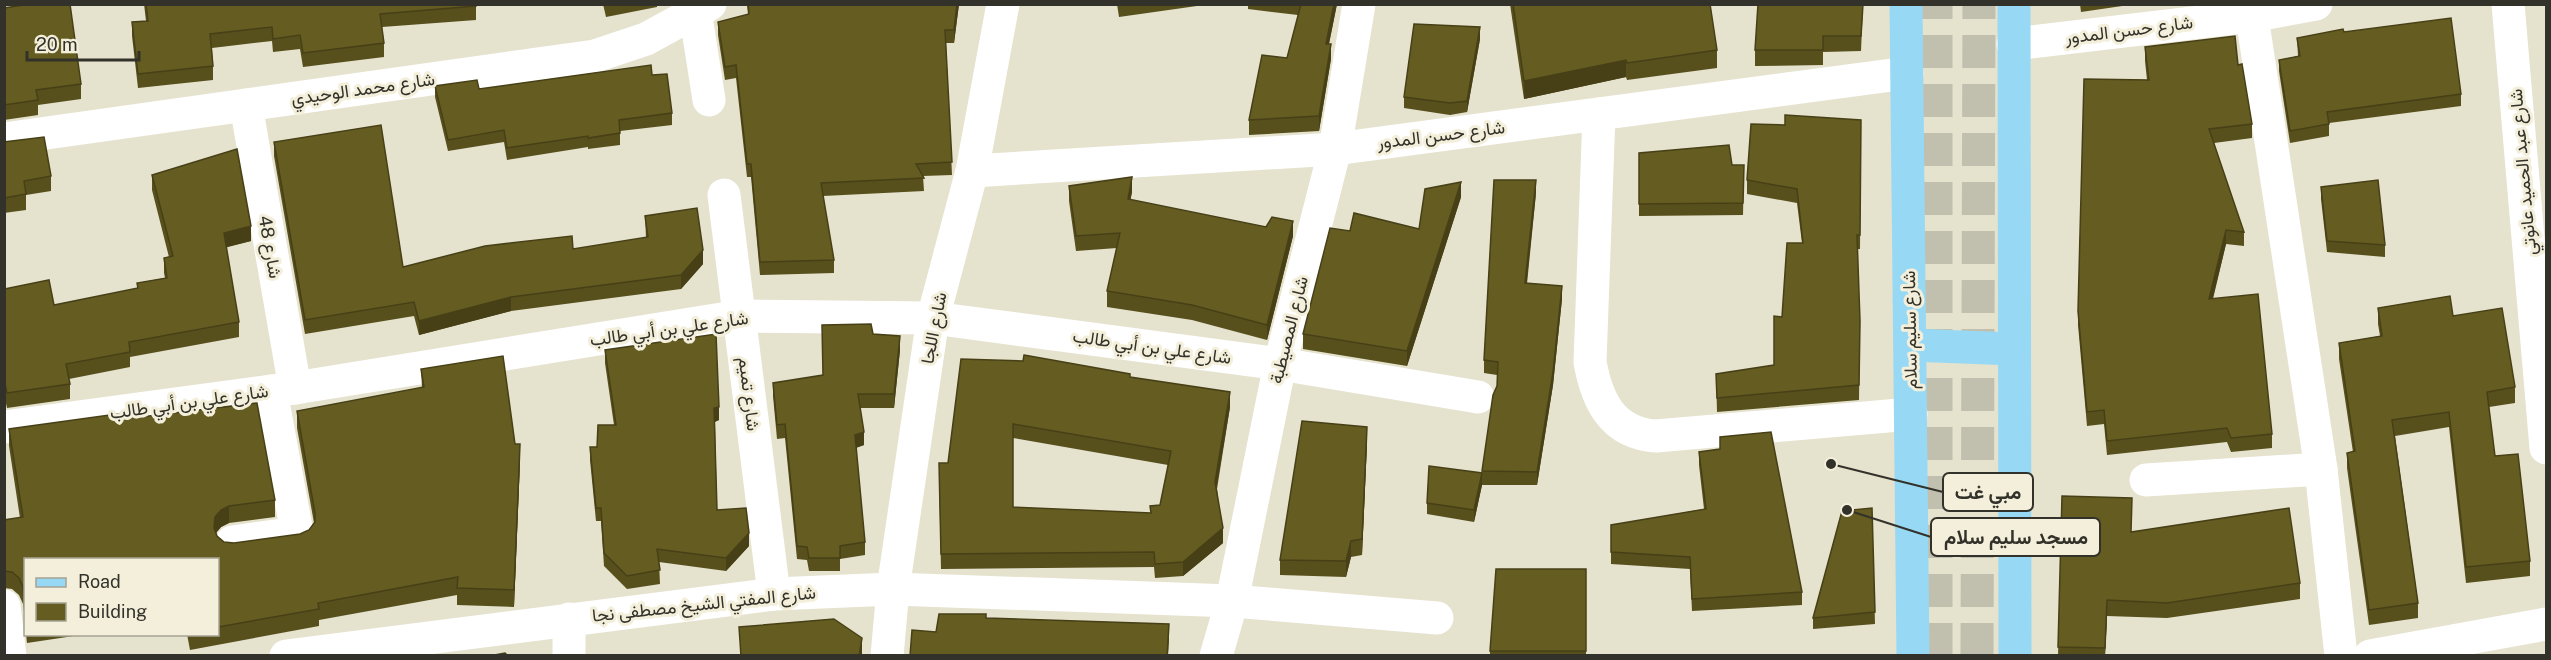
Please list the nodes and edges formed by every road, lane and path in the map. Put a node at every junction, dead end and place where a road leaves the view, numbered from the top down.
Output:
1 (1003, 4) edge
2 (1359, 4) edge
3 (1906, 4) edge
4 (2014, 4) edge
5 (2316, 4) edge
6 (2508, 4) edge
7 (700, 8) edge
8 (2250, 10) edge
9 (2013, 44) junction
10 (1907, 73) junction
11 (709, 100) dead end
12 (246, 105) junction
13 (1599, 114) junction
14 (4, 139) edge
15 (1335, 149) junction
16 (972, 171) junction
17 (724, 195) dead end
18 (740, 316) junction
19 (933, 318) junction
20 (1910, 345) junction
21 (2014, 349) junction
22 (1280, 364) junction
23 (283, 389) junction
24 (1478, 397) dead end
25 (1911, 414) junction
26 (4, 427) edge
27 (2547, 448) edge
28 (2321, 470) junction
29 (2146, 480) dead end
30 (232, 542) edge
31 (893, 589) junction
32 (774, 594) junction
33 (1232, 601) junction
34 (4, 606) edge
35 (1437, 618) dead end
36 (569, 619) junction
37 (2547, 624) edge
38 (10, 656) edge
39 (286, 656) edge
40 (569, 656) edge
41 (886, 656) edge
42 (1215, 656) edge
43 (1913, 656) edge
44 (2015, 656) edge
45 (2341, 656) edge
46 (2370, 656) edge

1 - 16 street, شارع اللجا
2 - 15 street, شارع المصيطبة
3 - 10 main road, شارع سليم سلام
4 - 9 main road
5 - 8 street, شارع حسن المدور
6 - 27 street, شارع عبد الحميد عانوتي
7 - 11 street
7 - 12 street, شارع محمد الوحيدي
8 - 9 street, شارع حسن المدور
8 - 28 street
9 - 21 main road
10 - 13 street, شارع حسن المدور
10 - 20 main road, شارع سليم سلام
12 - 14 street, شارع محمد الوحيدي
12 - 23 street, شارع 48
13 - 15 street, شارع حسن المدور
13 - 25 street
15 - 16 street, شارع حسن المدور
15 - 22 street, شارع المصيطبة
16 - 19 street, شارع اللجا
17 - 18 street, شارع تميم
18 - 19 street, شارع علي بن أبي طالب
18 - 23 street, شارع علي بن أبي طالب
18 - 32 street, شارع تميم
19 - 22 street, شارع علي بن أبي طالب
19 - 31 street, شارع اللجا
20 - 21 main road
20 - 25 main road, شارع سليم سلام
21 - 44 main road
22 - 24 street, شارع علي بن أبي طالب
22 - 33 street, شارع المصيطبة
23 - 26 street, شارع علي بن أبي طالب
23 - 30 street, شارع 48
25 - 43 main road, شارع سليم سلام
28 - 29 street
28 - 45 street
31 - 32 street, شارع المفتي الشيخ مصطفى نجا
31 - 33 street, شارع المفتي الشيخ مصطفى نجا
31 - 41 street, شارع اللجا
32 - 36 street, شارع المفتي الشيخ مصطفى نجا
33 - 35 street, شارع المفتي الشيخ مصطفى نجا
33 - 42 street, شارع المصيطبة
34 - 38 street
36 - 39 street, شارع المفتي الشيخ مصطفى نجا
36 - 40 street
37 - 46 street

